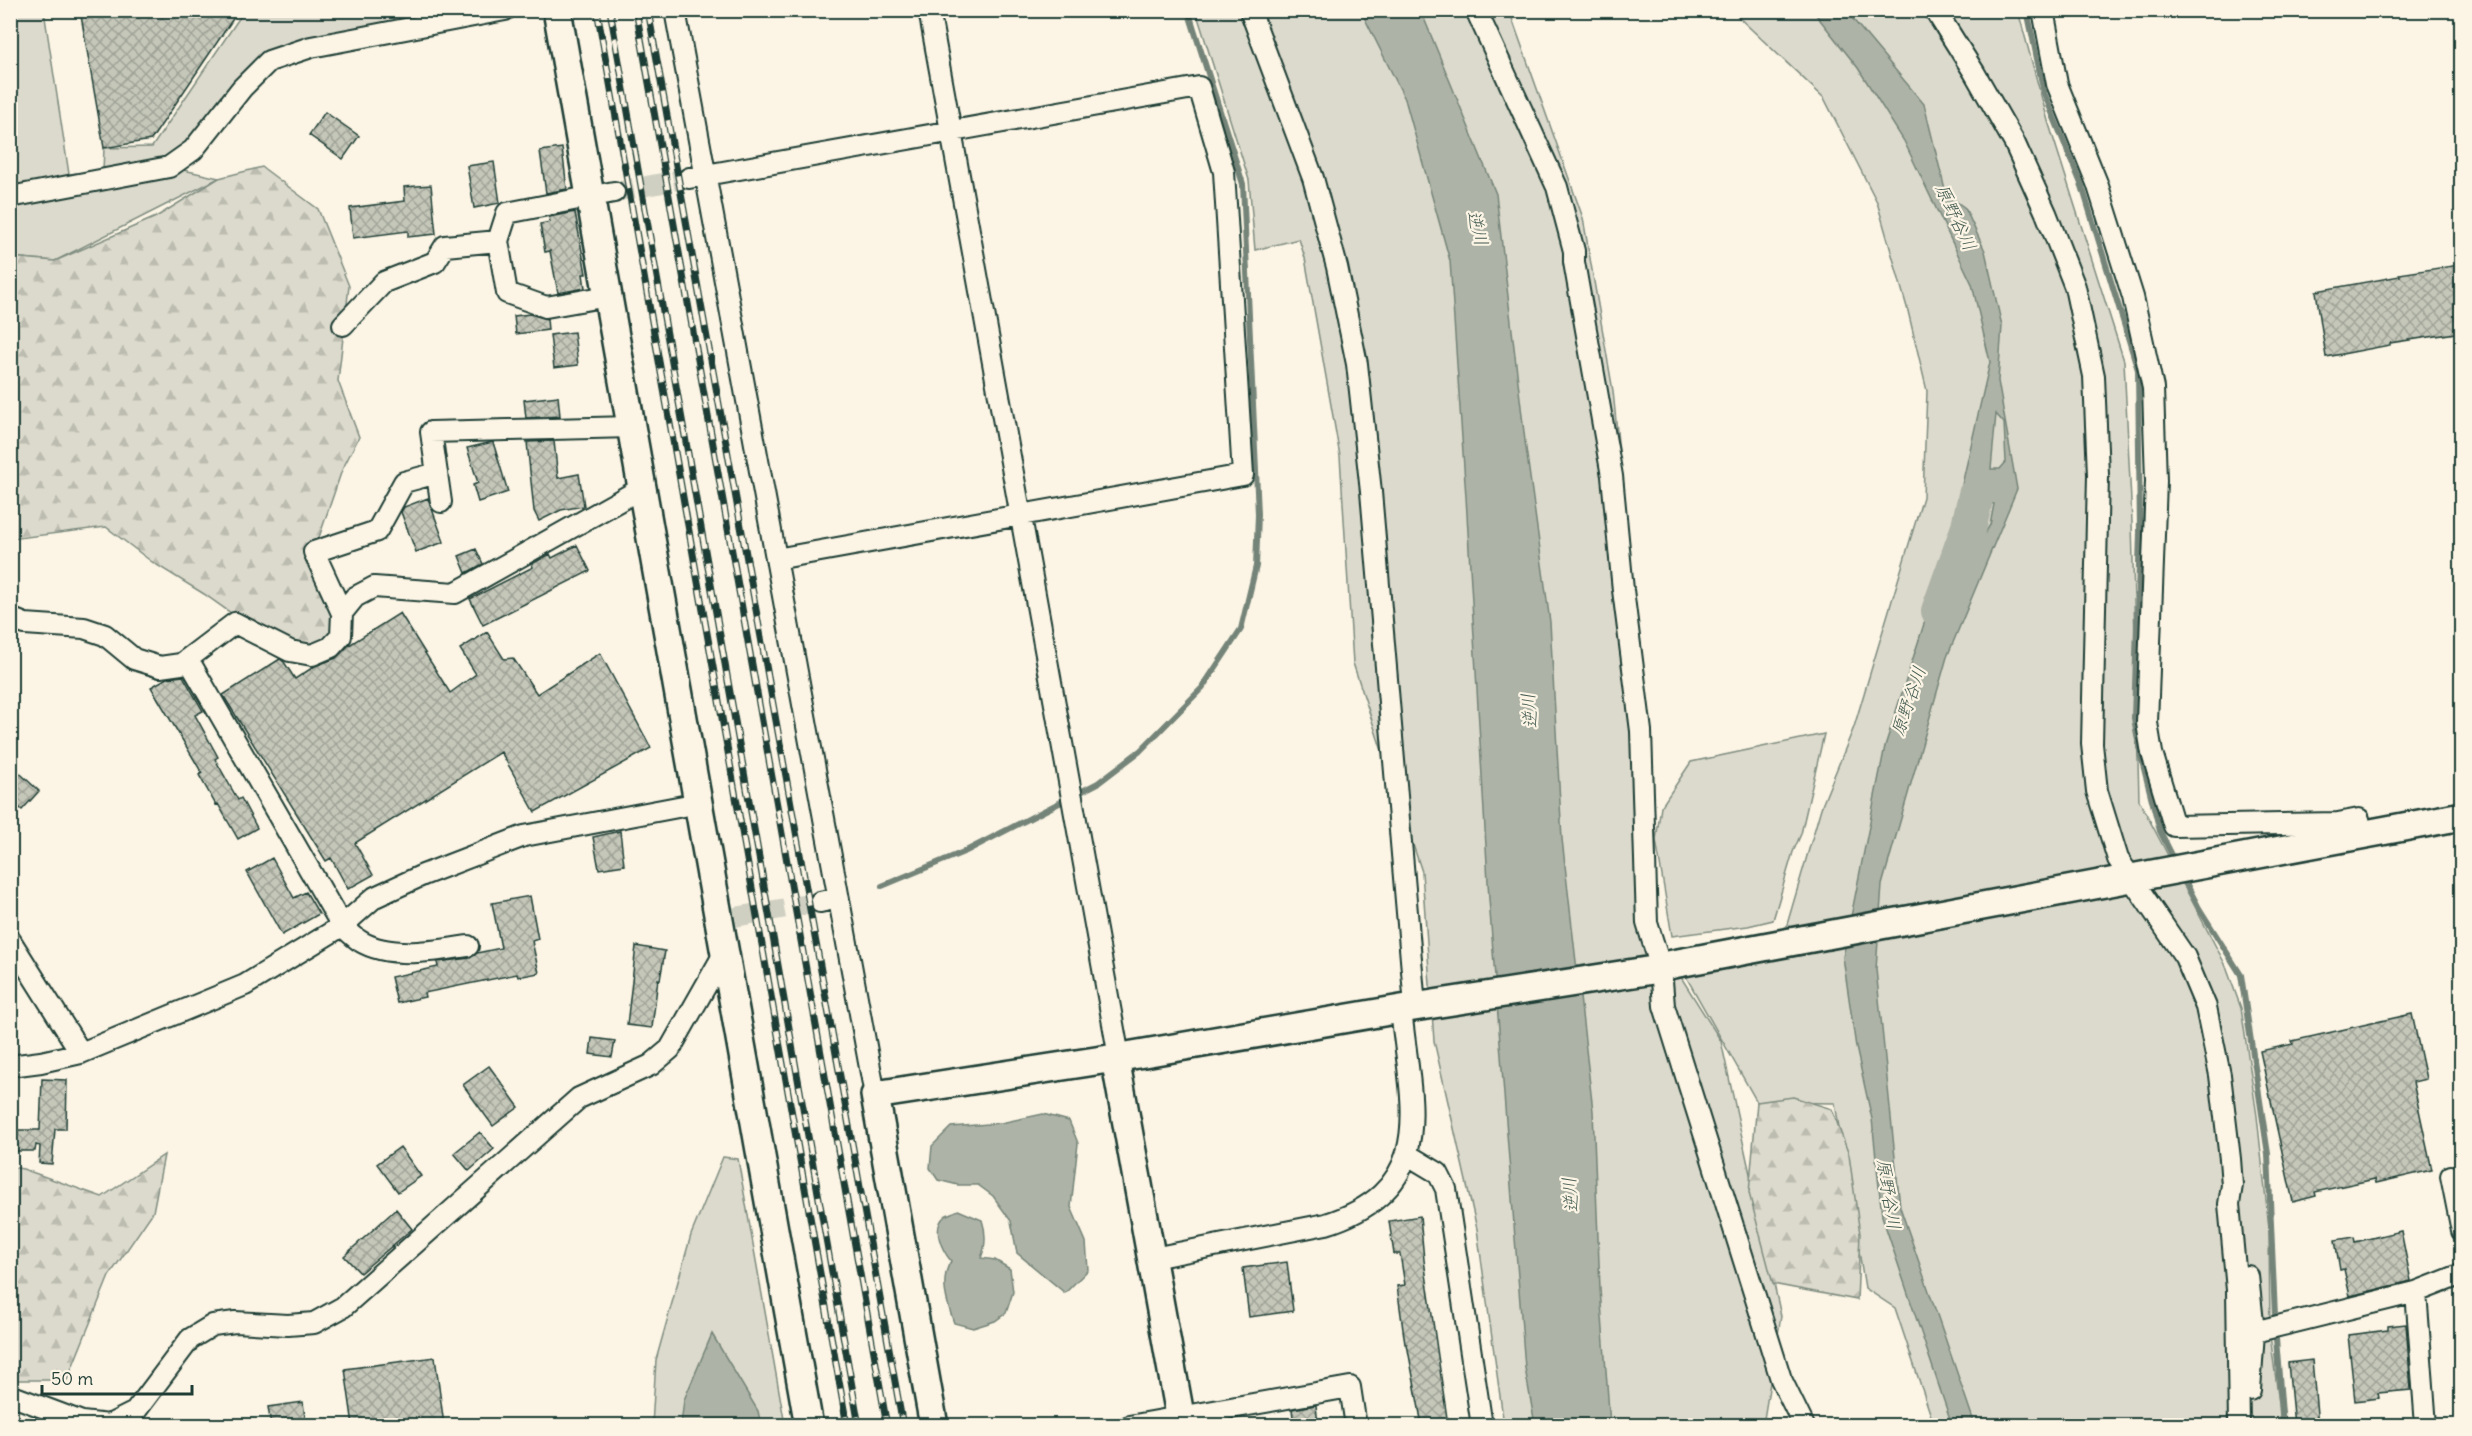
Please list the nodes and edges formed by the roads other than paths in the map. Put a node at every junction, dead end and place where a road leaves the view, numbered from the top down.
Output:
1 (505, 10) edge
2 (557, 10) edge
3 (675, 10) edge
4 (929, 10) edge
5 (1250, 10) edge
6 (1476, 10) edge
7 (1935, 10) edge
8 (2043, 10) edge
9 (951, 133) junction
10 (697, 176) junction
11 (602, 195) junction
12 (10, 197) edge
13 (498, 241) junction
14 (608, 296) junction
15 (343, 325) dead end
16 (632, 427) junction
17 (437, 473) junction
18 (642, 488) junction
19 (441, 502) dead end
20 (1021, 517) junction
21 (776, 559) junction
22 (342, 613) junction
23 (10, 618) edge
24 (188, 659) junction
25 (699, 803) junction
26 (2462, 816) edge
27 (2362, 834) junction
28 (2132, 878) junction
29 (342, 926) junction
30 (10, 940) edge
31 (468, 946) dead end
32 (725, 952) junction
33 (1662, 967) junction
34 (1413, 1007) junction
35 (81, 1053) junction
36 (1117, 1058) junction
37 (10, 1066) edge
38 (875, 1095) junction
39 (1408, 1155) junction
40 (2451, 1176) dead end
41 (2229, 1204) junction
42 (2462, 1231) edge
43 (1153, 1258) junction
44 (2462, 1274) edge
45 (2416, 1292) junction
46 (2254, 1332) junction
47 (10, 1395) edge
48 (1181, 1421) edge
49 (809, 1425) edge
50 (934, 1425) edge
51 (1129, 1425) edge
52 (1356, 1425) edge
53 (1482, 1425) edge
54 (1804, 1425) edge
55 (2241, 1425) edge
56 (2426, 1425) edge

1 - 12 street
2 - 11 street
3 - 10 street
4 - 9 street
5 - 34 street
6 - 33 street
7 - 28 street
8 - 27 street
9 - 10 street
9 - 20 street
9 - 20 street
10 - 21 street
11 - 13 street
11 - 14 street
13 - 14 street
13 - 15 street
14 - 16 street
16 - 17 street
16 - 18 street
17 - 19 street
17 - 22 street
18 - 22 street
18 - 25 street
20 - 21 street
20 - 36 street
21 - 38 street
22 - 24 street
23 - 24 street
24 - 29 street
25 - 29 street
25 - 32 street
26 - 27 street
27 - 28 street
28 - 33 street
28 - 41 street
29 - 31 street
29 - 35 street
30 - 35 street
32 - 47 street
32 - 49 street
33 - 34 street
33 - 54 street
34 - 36 street
34 - 39 street
35 - 37 street
36 - 38 street
36 - 43 street
38 - 50 street
39 - 43 street
39 - 53 street
40 - 42 street
41 - 46 street
41 - 55 street
43 - 48 street
44 - 45 street
45 - 46 street
45 - 56 street
46 - 55 street
48 - 51 street
48 - 52 street

